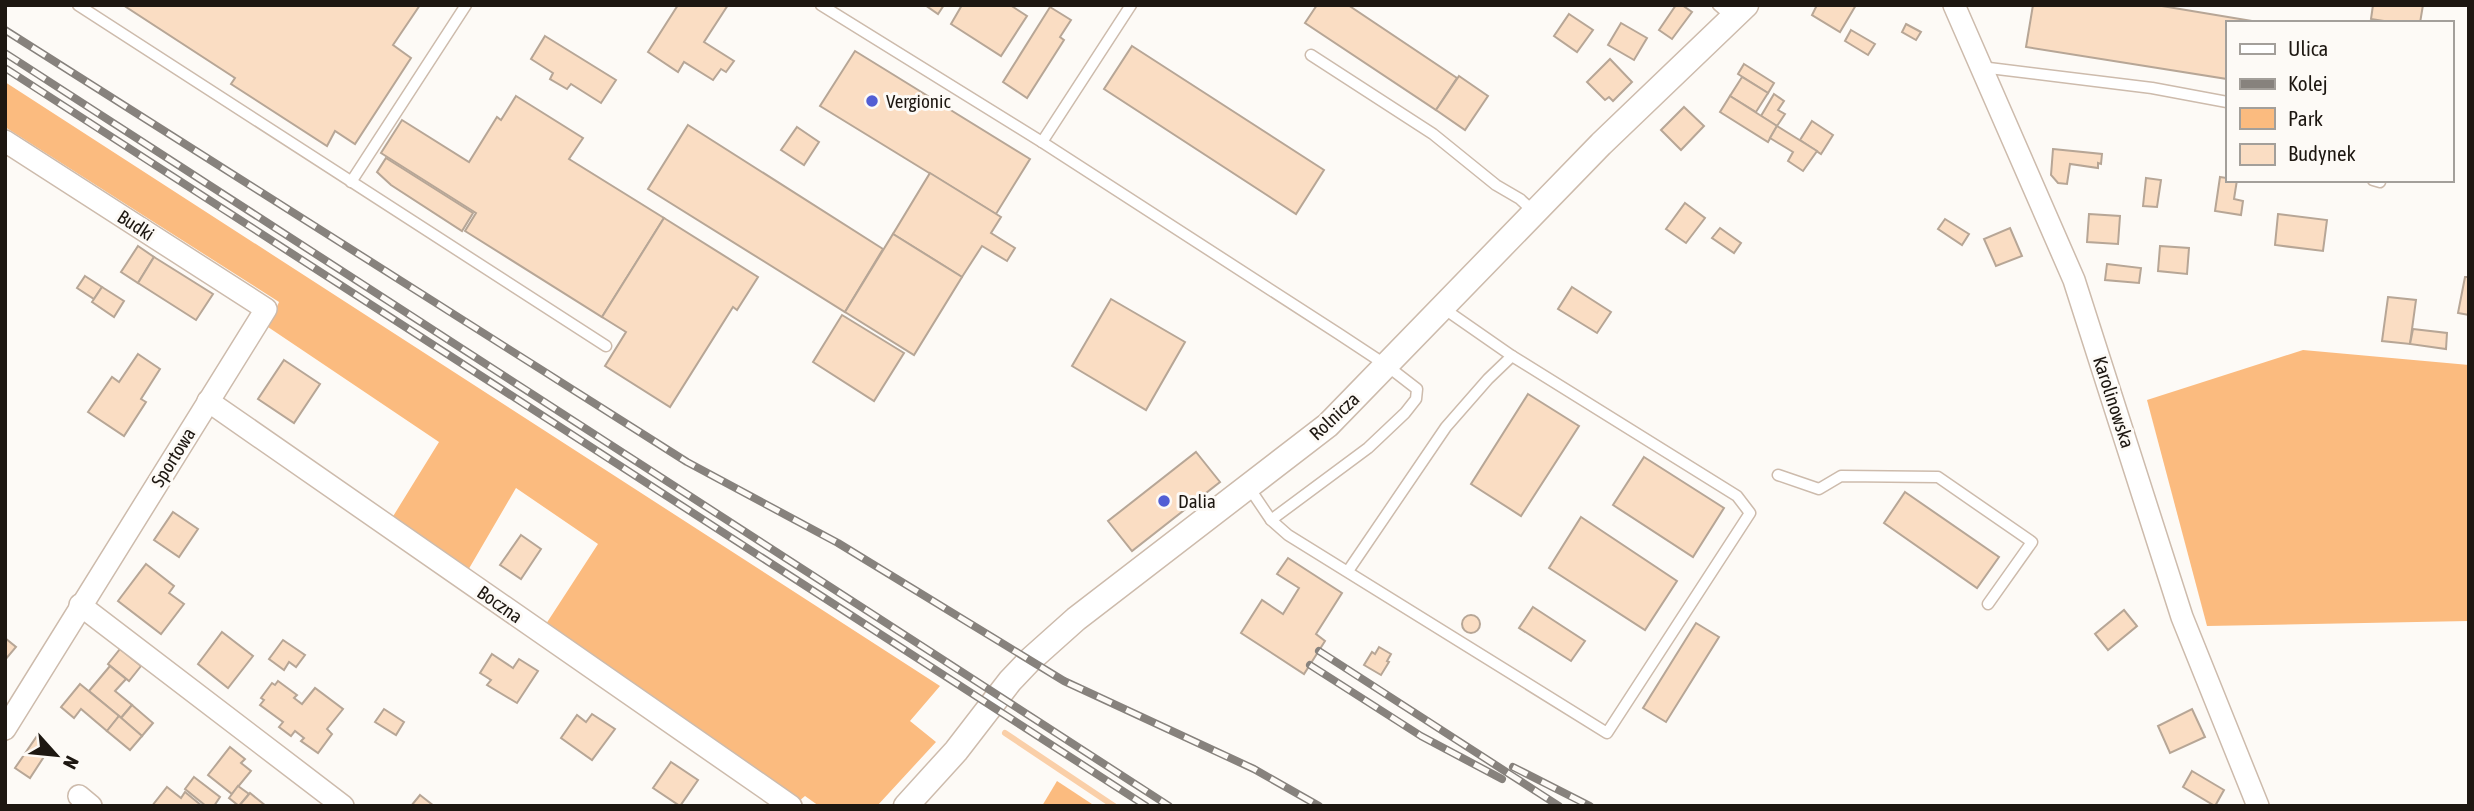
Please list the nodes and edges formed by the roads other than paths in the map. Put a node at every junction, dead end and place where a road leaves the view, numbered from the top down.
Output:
1 (78, 5) edge
2 (467, 5) edge
3 (821, 5) edge
4 (1131, 5) edge
5 (1954, 5) edge
6 (1732, 10) edge
7 (1311, 55) dead end
8 (1981, 67) junction
9 (2226, 102) edge
10 (5, 142) edge
11 (1042, 142) junction
12 (351, 181) junction
13 (1535, 213) junction
14 (1443, 308) junction
15 (266, 309) joint
16 (606, 346) dead end
17 (1512, 356) junction
18 (1386, 365) junction
19 (208, 401) junction
20 (1778, 475) dead end
21 (1248, 486) junction
22 (1271, 520) junction
23 (1348, 571) junction
24 (1988, 604) dead end
25 (80, 606) junction
26 (5, 729) edge
27 (342, 806) edge
28 (791, 806) edge
29 (906, 806) edge
30 (2258, 806) edge

1 - 12 lane
2 - 12 lane
3 - 11 lane
4 - 11 lane
5 - 8 street, Karolinowska
6 - 13 street, Rolnicza
7 - 13 lane
8 - 9 lane
8 - 30 street, Karolinowska
10 - 15 street, Budki
11 - 18 lane
12 - 16 lane
13 - 14 street, Rolnicza
14 - 17 lane
14 - 18 street, Rolnicza
15 - 19 street, Sportowa
17 - 23 lane
17 - 23 lane
18 - 21 street, Rolnicza
18 - 22 lane
19 - 25 street, Sportowa
19 - 28 street, Boczna
20 - 24 lane
21 - 22 lane
21 - 29 street, Rolnicza
22 - 23 lane
25 - 26 street, Sportowa
25 - 27 street

